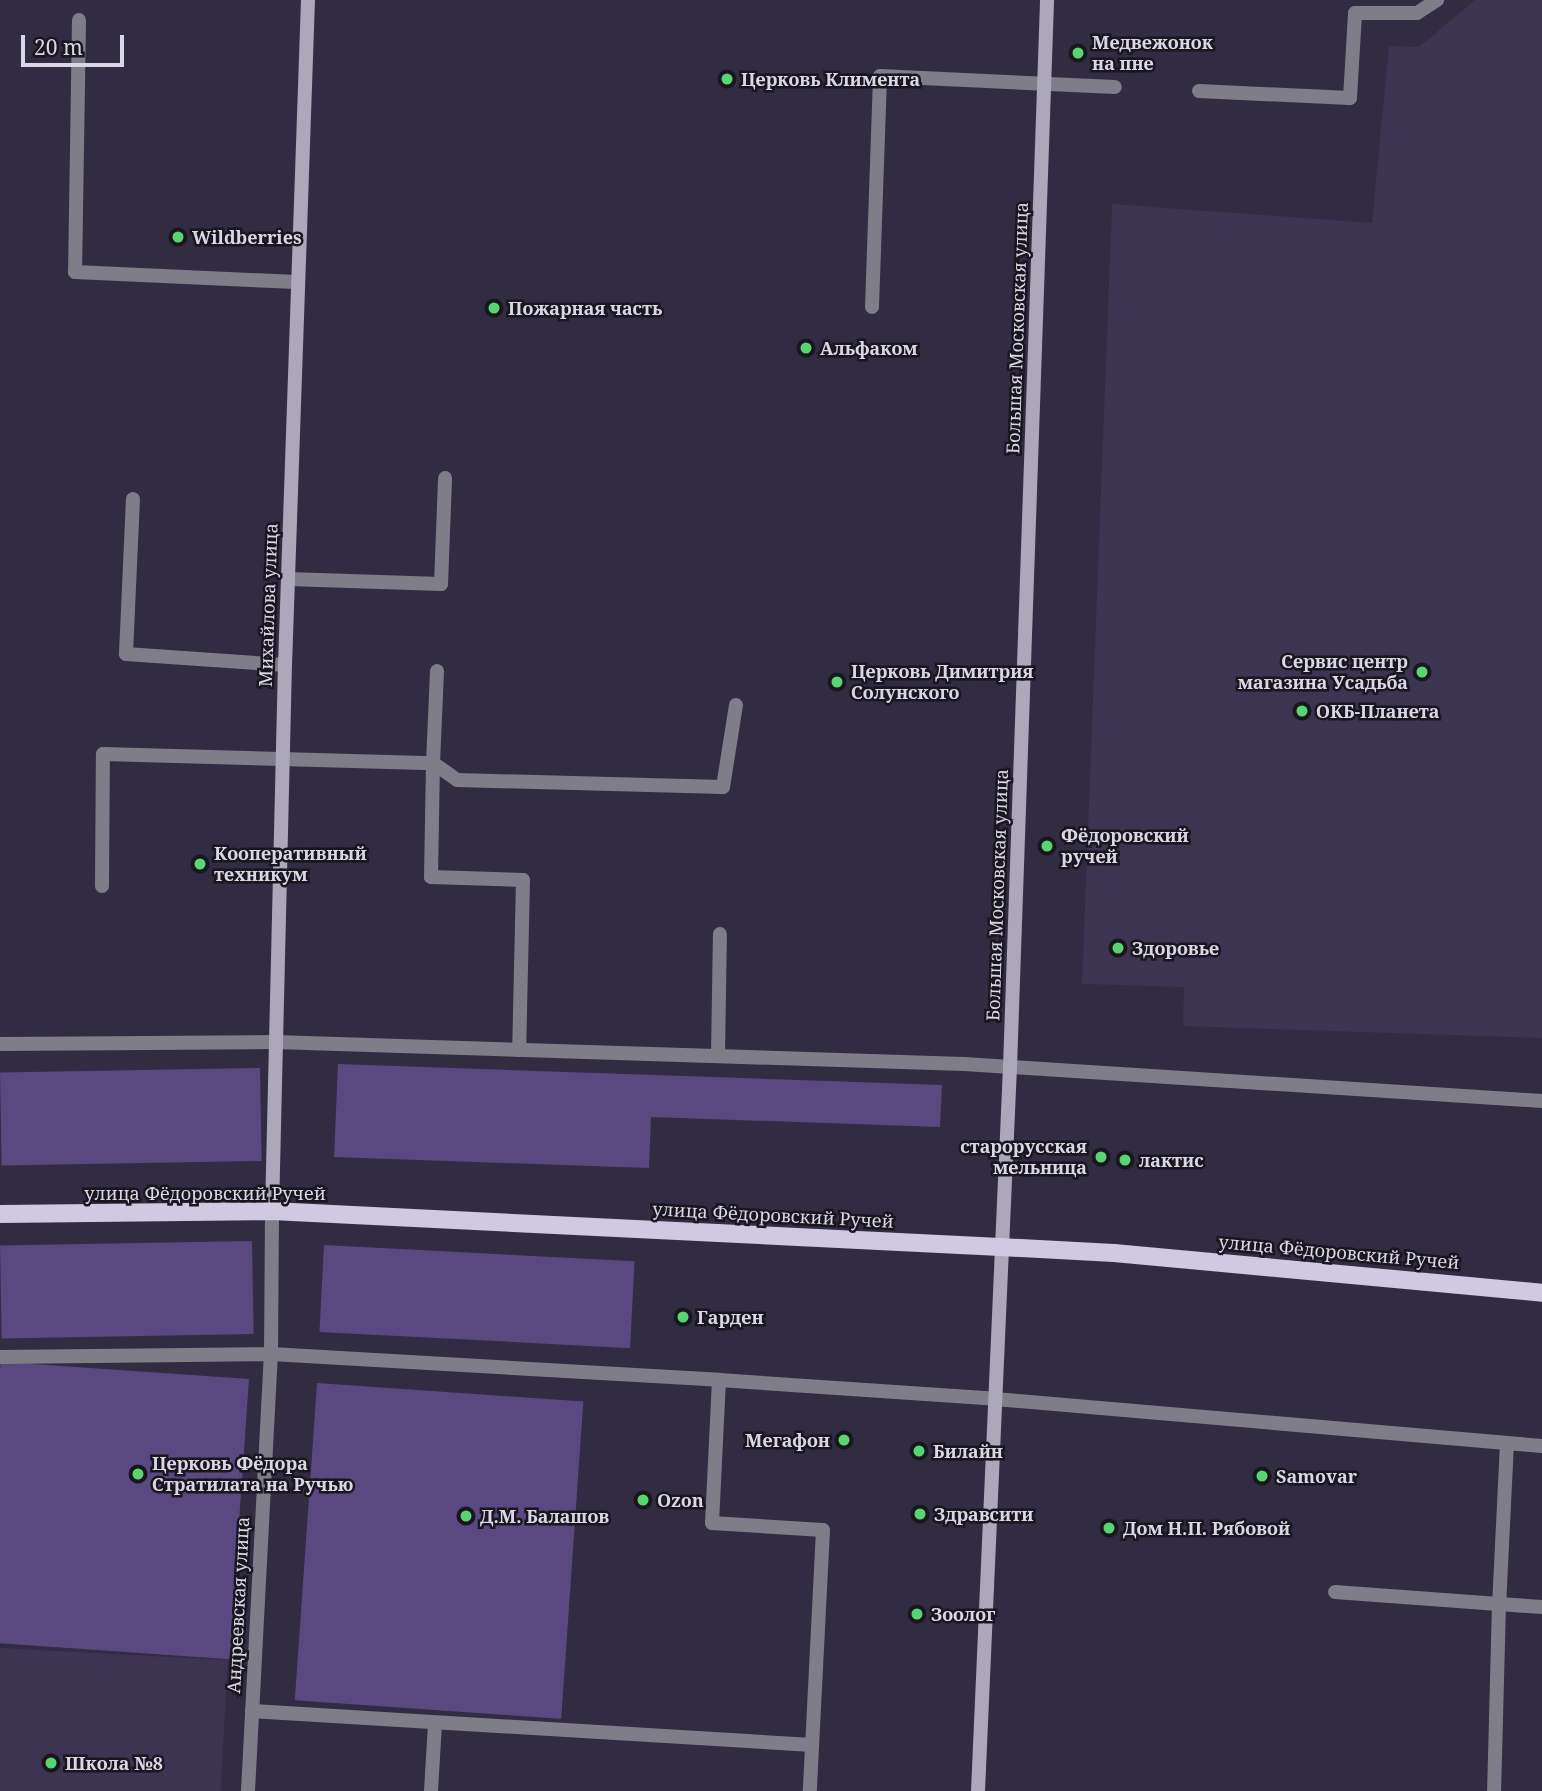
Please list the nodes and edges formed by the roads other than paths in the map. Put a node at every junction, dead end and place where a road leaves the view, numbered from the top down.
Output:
1 (307, 0) edge
2 (1047, 0) edge
3 (1437, 0) edge
4 (79, 20) dead end
5 (1045, 84) junction
6 (1115, 87) dead end
7 (1199, 91) dead end
8 (297, 282) junction
9 (872, 307) dead end
10 (445, 478) dead end
11 (134, 499) dead end
12 (288, 579) junction
13 (285, 665) junction
14 (437, 671) dead end
15 (736, 705) dead end
16 (283, 759) junction
17 (433, 763) junction
18 (102, 886) dead end
19 (720, 934) dead end
20 (275, 1042) junction
21 (0, 1044) edge
22 (519, 1050) junction
23 (718, 1056) junction
24 (1010, 1067) junction
25 (1542, 1101) edge
26 (272, 1211) junction
27 (0, 1214) edge
28 (1000, 1247) junction
29 (1542, 1293) edge
30 (271, 1354) junction
31 (0, 1357) edge
32 (719, 1380) junction
33 (995, 1399) junction
34 (1507, 1443) junction
35 (1542, 1446) edge
36 (1335, 1592) dead end
37 (1499, 1604) junction
38 (1542, 1607) edge
39 (252, 1711) junction
40 (435, 1723) junction
41 (813, 1745) junction
42 (248, 1791) edge
43 (431, 1791) edge
44 (810, 1791) edge
45 (978, 1791) edge
46 (1494, 1791) edge

1 - 8 street, Михайлова улица
2 - 5 street, Большая Московская улица
3 - 7 street
4 - 8 street
5 - 6 street
5 - 9 street
5 - 24 street, Большая Московская улица
8 - 12 street, Михайлова улица
10 - 12 street
11 - 13 street
12 - 13 street, Михайлова улица
13 - 16 street, Михайлова улица
14 - 17 street
15 - 17 street
16 - 17 street
16 - 18 street
16 - 20 street, Михайлова улица
17 - 22 street
19 - 23 street
20 - 21 street
20 - 22 street
20 - 26 street, Михайлова улица
22 - 23 street
23 - 24 street
24 - 25 street
24 - 28 street, Большая Московская улица
26 - 27 main road, улица Фёдоровский Ручей
26 - 28 main road, улица Фёдоровский Ручей
26 - 30 street, Андреевская улица
28 - 29 main road, улица Фёдоровский Ручей
28 - 33 street, Большая Московская улица
30 - 31 street
30 - 32 street
30 - 39 street, Андреевская улица
32 - 33 street
32 - 41 street
33 - 34 street
33 - 45 street, Большая Московская улица
34 - 35 street
34 - 37 street
36 - 37 street
37 - 38 street
37 - 46 street
39 - 40 street
39 - 42 street, Андреевская улица
40 - 41 street
40 - 43 street
41 - 44 street

